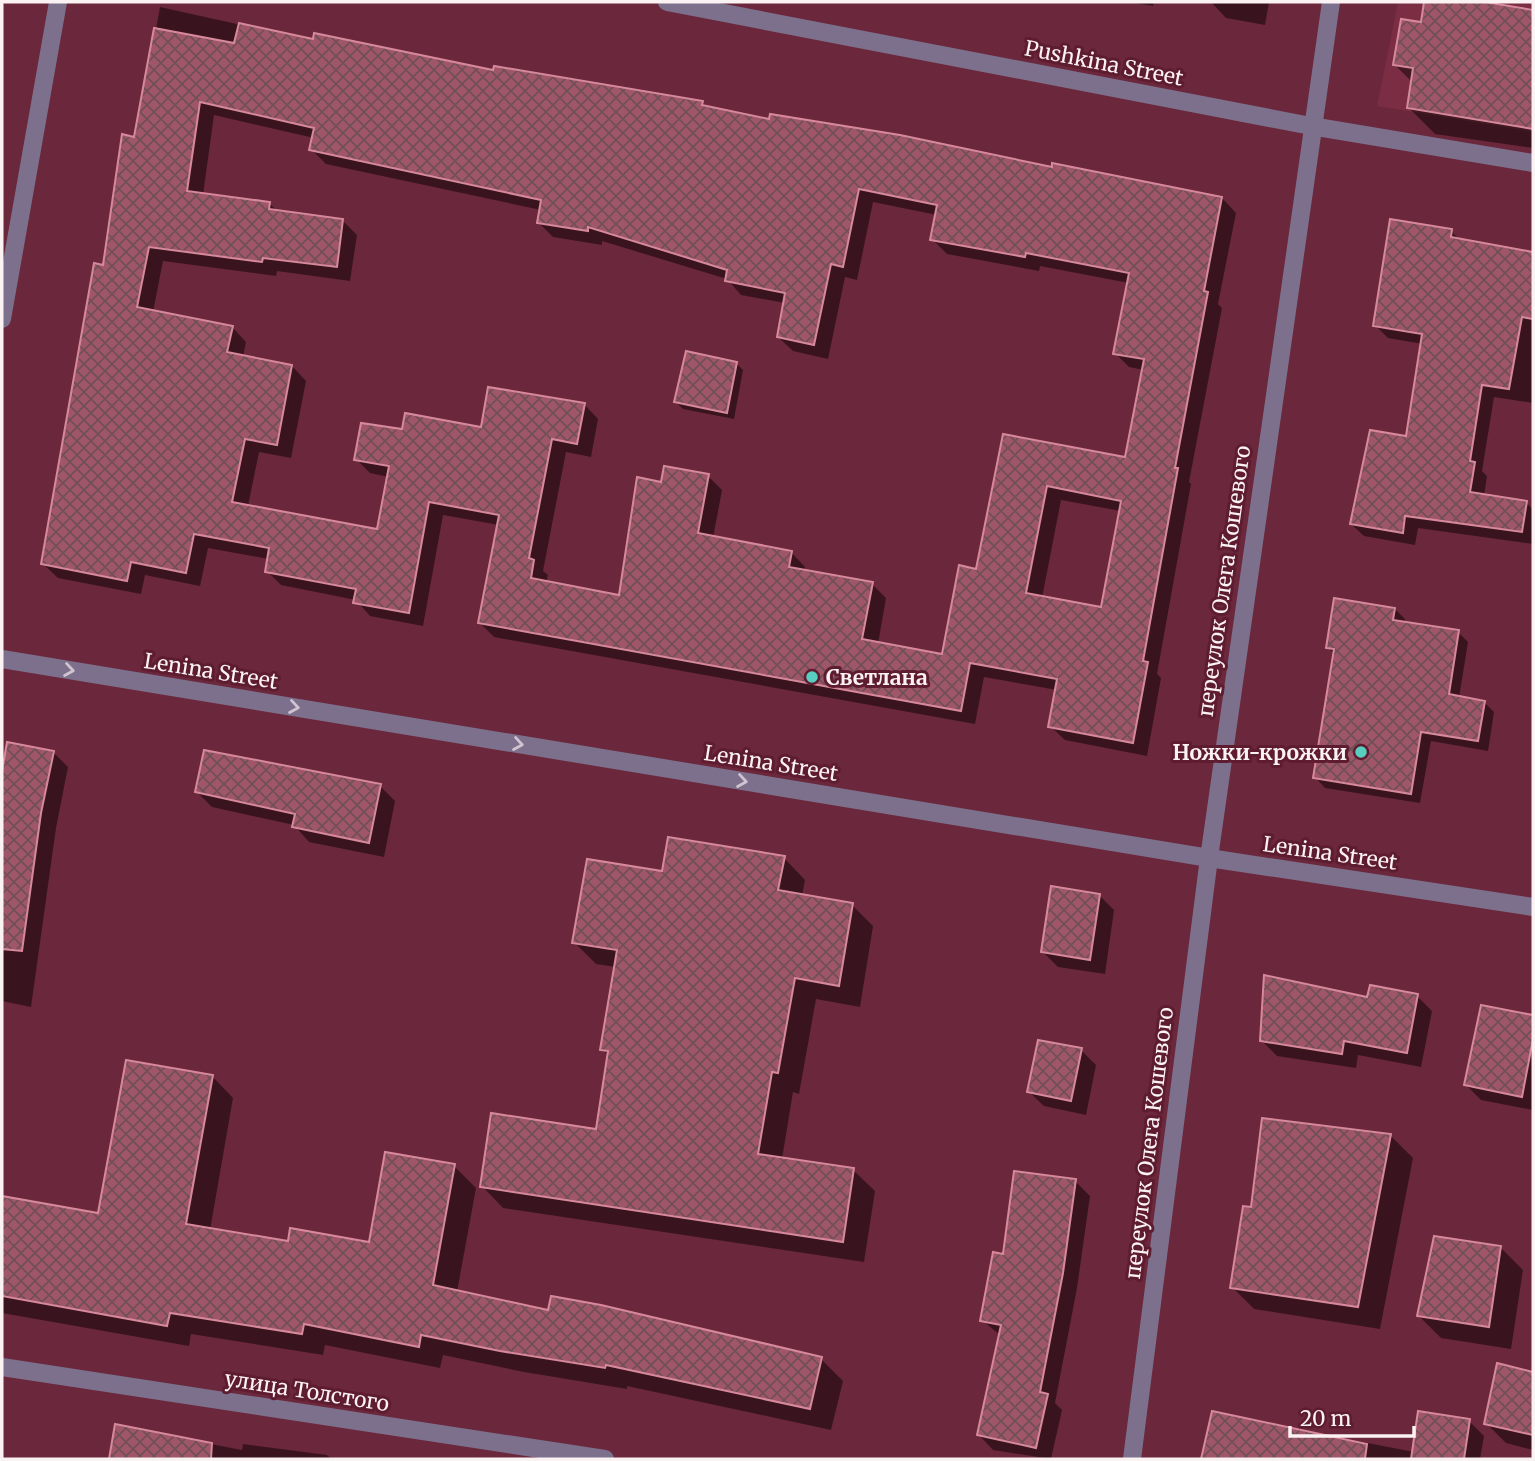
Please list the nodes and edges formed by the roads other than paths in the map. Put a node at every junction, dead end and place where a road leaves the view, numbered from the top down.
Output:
1 (58, 2) edge
2 (667, 2) edge
3 (1331, 2) edge
4 (1311, 126) junction
5 (1533, 163) edge
6 (2, 319) edge
7 (2, 659) edge
8 (1209, 858) junction
9 (1533, 907) edge
10 (2, 1367) edge
11 (605, 1459) edge
12 (1132, 1459) edge

1 - 6 street
2 - 4 street, Pushkina Street
3 - 4 street, переулок Олега Кошевого
4 - 5 street, Pushkina Street
4 - 8 street, переулок Олега Кошевого
7 -> 8 street, Lenina Street
8 - 9 street, Lenina Street
8 - 12 street, переулок Олега Кошевого
10 - 11 street, улица Толстого

